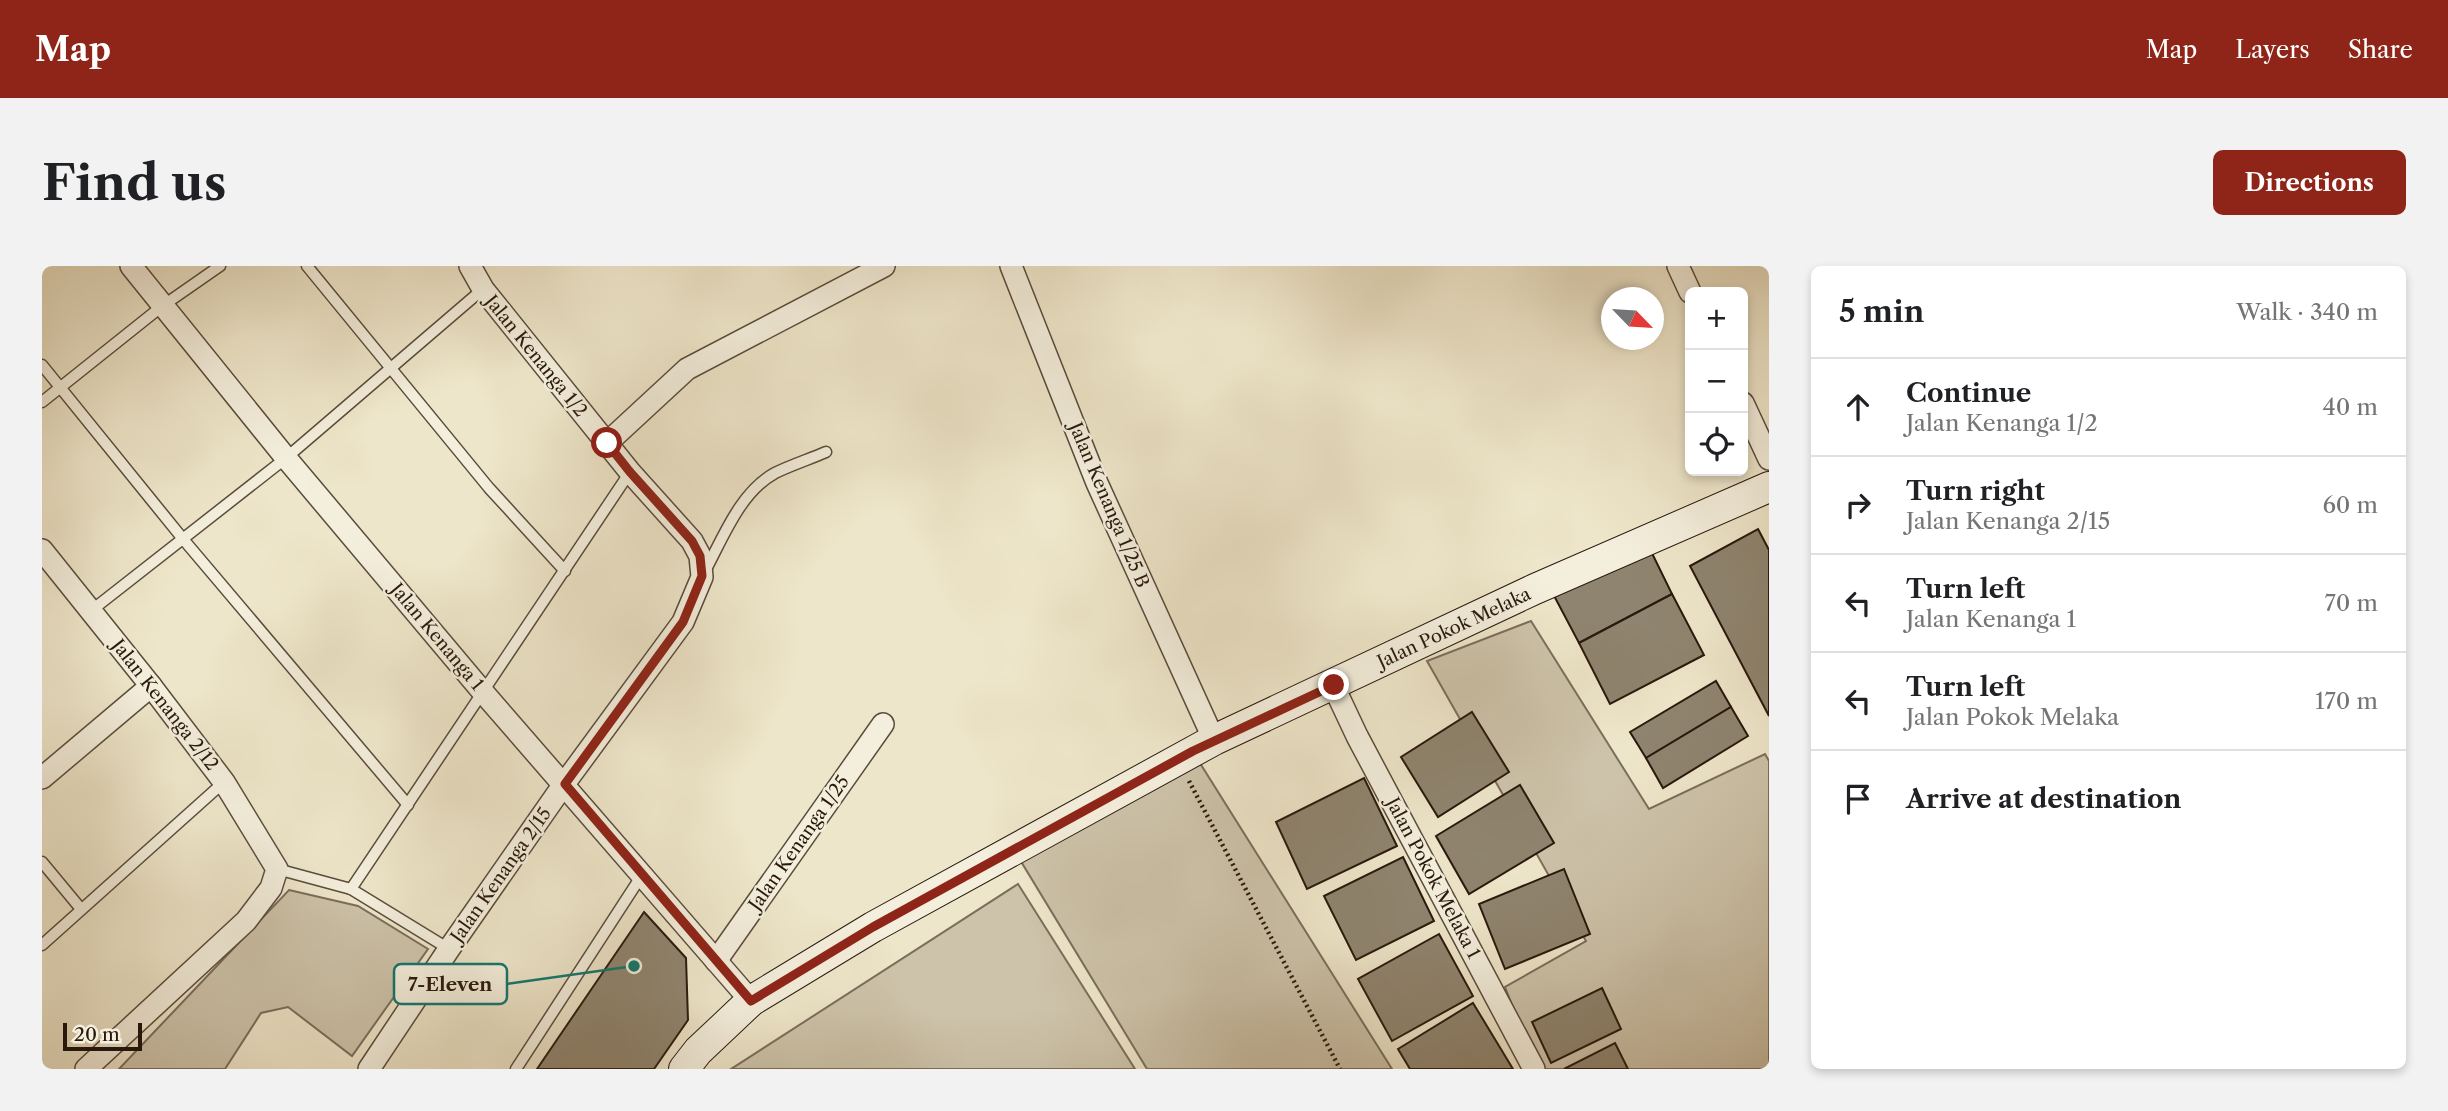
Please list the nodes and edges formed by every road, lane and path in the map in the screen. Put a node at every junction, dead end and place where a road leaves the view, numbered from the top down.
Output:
1 (131, 266) edge
2 (220, 266) edge
3 (307, 266) edge
4 (470, 266) edge
5 (884, 266) edge
6 (1011, 266) edge
7 (1678, 266) edge
8 (1688, 287) edge
9 (483, 289) junction
10 (161, 307) junction
11 (42, 365) edge
12 (391, 369) junction
13 (59, 388) junction
14 (42, 402) edge
15 (1748, 413) edge
16 (607, 443) junction
17 (827, 452) dead end
18 (286, 458) junction
19 (1769, 459) edge
20 (630, 472) junction
21 (1769, 487) edge
22 (183, 539) junction
23 (42, 550) edge
24 (565, 571) junction
25 (702, 576) junction
26 (92, 610) junction
27 (1334, 685) junction
28 (151, 686) junction
29 (482, 691) junction
30 (883, 724) dead end
31 (1214, 740) junction
32 (1178, 760) junction
33 (42, 778) edge
34 (224, 782) junction
35 (565, 784) junction
36 (408, 805) junction
37 (42, 862) edge
38 (277, 869) junction
39 (642, 875) junction
40 (351, 889) junction
41 (81, 909) junction
42 (42, 945) edge
43 (449, 949) junction
44 (716, 961) junction
45 (751, 1001) junction
46 (86, 1069) edge
47 (369, 1069) edge
48 (516, 1069) edge
49 (684, 1069) edge
50 (1340, 1069) edge
51 (1534, 1069) edge

1 - 10 street, Jalan Kenanga 1
2 - 10 lane
3 - 12 lane
4 - 9 street, Jalan Kenanga 1/2
5 - 16 street
6 - 31 street, Jalan Kenanga 1/25 B
7 - 8 street
9 - 12 lane
9 - 16 street, Jalan Kenanga 1/2
10 - 13 lane
10 - 18 street, Jalan Kenanga 1
11 - 13 lane
12 - 18 lane
12 - 24 lane
13 - 14 lane
13 - 22 lane
15 - 19 street
16 - 20 street, Jalan Kenanga 1/2
17 - 25 lane
18 - 22 lane
18 - 29 street, Jalan Kenanga 1
20 - 24 lane
20 - 25 street, Jalan Kenanga 1/2
21 - 27 street, Jalan Pokok Melaka
22 - 26 lane
22 - 36 lane
23 - 26 street, Jalan Kenanga 2/12
24 - 29 lane
25 - 35 street, Jalan Kenanga 2/15
26 - 28 street, Jalan Kenanga 2/12
27 - 31 street, Jalan Pokok Melaka
27 - 51 street, Jalan Pokok Melaka 1
28 - 33 street
28 - 34 street, Jalan Kenanga 2/12
29 - 35 street, Jalan Kenanga 1
29 - 36 lane
30 - 44 street, Jalan Kenanga 1/25
31 - 32 street, Jalan Pokok Melaka
32 - 45 street, Jalan Pokok Melaka
32 - 50 path
34 - 38 street, Jalan Kenanga 2/12
34 - 41 lane
35 - 39 street, Jalan Kenanga 1
35 - 43 street, Jalan Kenanga 2/15
36 - 40 lane
37 - 41 lane
38 - 40 lane
38 - 46 street
39 - 44 street, Jalan Kenanga 1
39 - 48 lane
40 - 43 lane
41 - 42 lane
43 - 47 street, Jalan Kenanga 2/15
44 - 45 street, Jalan Kenanga 1
45 - 49 street, Jalan Pokok Melaka

